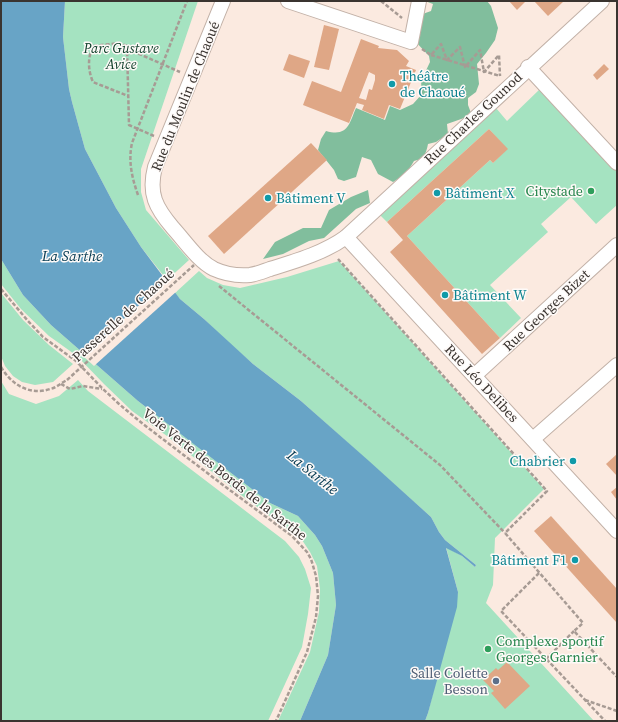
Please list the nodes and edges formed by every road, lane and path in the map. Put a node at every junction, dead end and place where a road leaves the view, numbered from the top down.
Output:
1 (223, 1) edge
2 (288, 1) edge
3 (381, 1) edge
4 (419, 1) edge
5 (602, 1) edge
6 (404, 40) junction
7 (127, 46) junction
8 (431, 55) junction
9 (447, 60) junction
10 (465, 67) junction
11 (528, 67) junction
12 (484, 72) junction
13 (505, 72) dead end
14 (192, 77) junction
15 (500, 77) junction
16 (128, 96) junction
17 (166, 141) junction
18 (617, 163) edge
19 (346, 237) junction
20 (617, 245) edge
21 (328, 248) junction
22 (199, 270) dead end
23 (216, 284) dead end
24 (1, 290) edge
25 (617, 365) edge
26 (1, 366) edge
27 (475, 375) junction
28 (60, 384) junction
29 (103, 389) junction
30 (533, 439) junction
31 (617, 531) edge
32 (505, 533) junction
33 (539, 573) junction
34 (574, 631) junction
35 (546, 659) junction
36 (617, 677) edge
37 (584, 699) junction
38 (617, 711) edge
39 (276, 721) edge
40 (605, 721) edge

1 - 14 street, Rue du Moulin de Chaoué
2 - 6 street
3 - 6 path
4 - 6 street
5 - 11 street, Rue Charles Gounod
6 - 8 path
7 - 14 path
7 - 16 path
7 - 16 path
8 - 9 path
8 - 9 path
9 - 10 path
9 - 10 path
10 - 12 path
10 - 12 path
11 - 18 street
11 - 19 street, Rue Charles Gounod
12 - 15 path
12 - 15 path
13 - 15 path
14 - 17 street, Rue du Moulin de Chaoué
16 - 17 path
17 - 21 street, Rue du Moulin de Chaoué
19 - 21 street, Rue du Moulin de Chaoué
19 - 27 street, Rue Léo Delibes
20 - 27 street, Rue Georges Bizet
21 - 32 path
22 - 28 path, Passerelle de Chaoué, bridge
23 - 32 path
24 - 29 path, Voie Verte des Bords de la Sarthe
25 - 30 street
26 - 28 path, Passerelle de Chaoué
27 - 30 street, Rue Léo Delibes
28 - 29 path
29 - 39 path, Voie Verte des Bords de la Sarthe
30 - 31 street, Rue Léo Delibes
32 - 33 path
33 - 34 path
33 - 35 path
34 - 35 path
34 - 36 path
35 - 37 path
37 - 38 path
37 - 40 path

